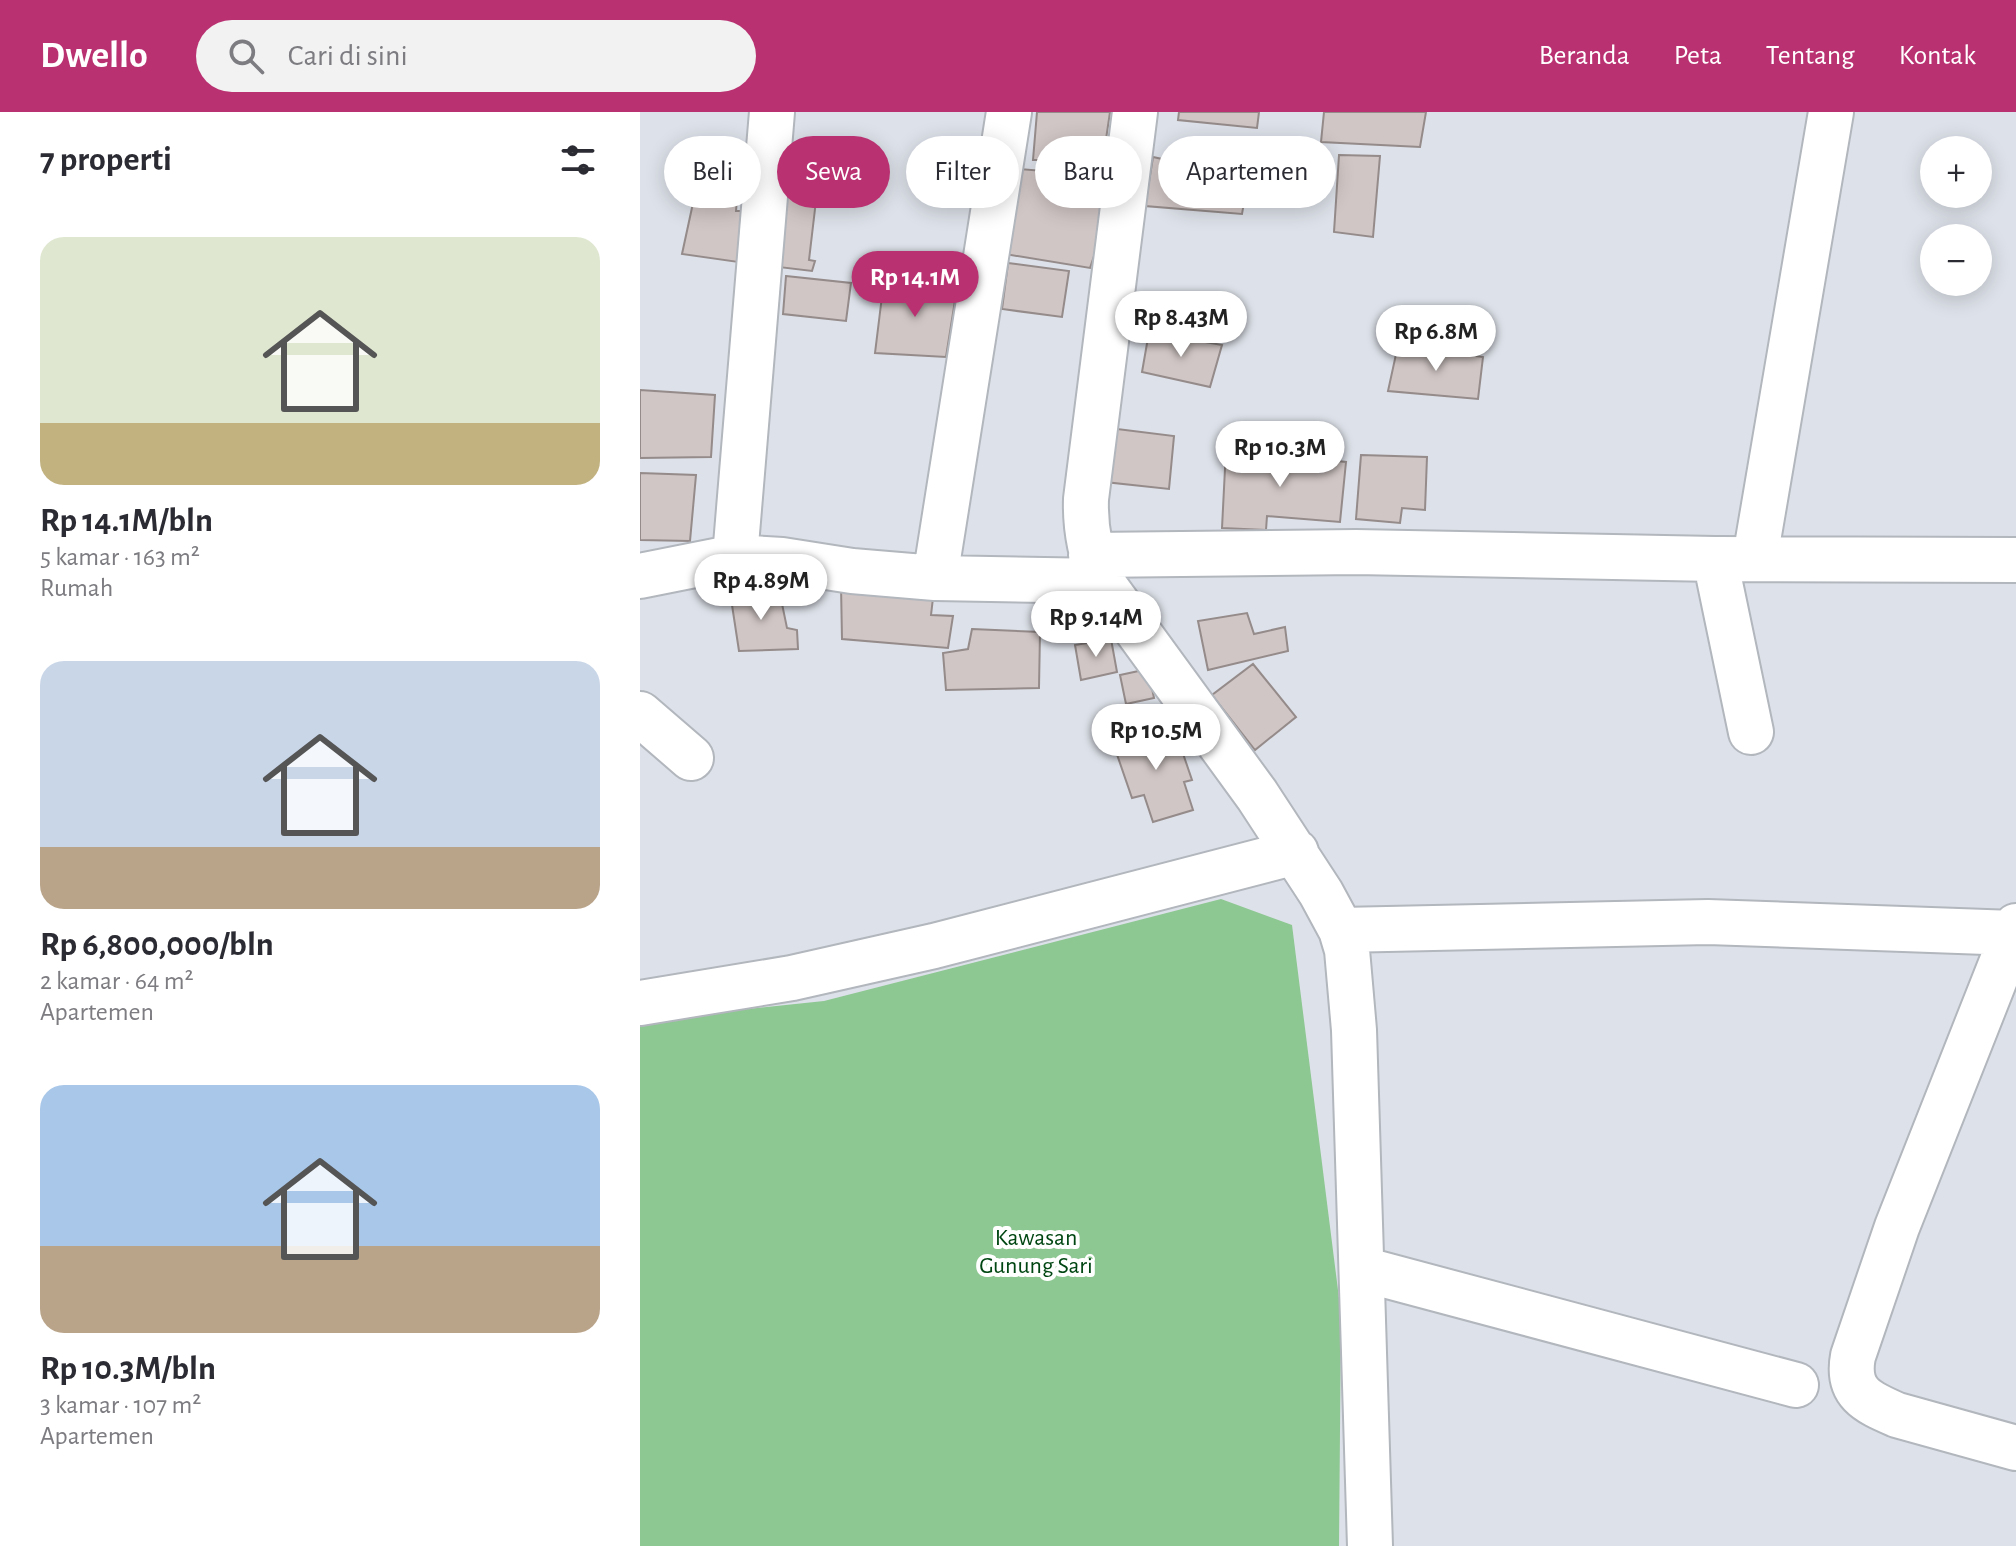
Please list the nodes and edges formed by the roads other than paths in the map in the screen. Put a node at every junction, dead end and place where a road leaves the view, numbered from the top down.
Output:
1 (772, 112) edge
2 (1009, 112) edge
3 (1135, 112) edge
4 (1831, 112) edge
5 (735, 557) junction
6 (1735, 559) junction
7 (2016, 560) edge
8 (1096, 568) junction
9 (640, 576) edge
10 (935, 578) junction
11 (640, 714) edge
12 (1751, 732) dead end
13 (691, 758) dead end
14 (1296, 852) junction
15 (1341, 930) junction
16 (2015, 930) edge
17 (640, 1003) edge
18 (1362, 1269) junction
19 (1796, 1385) dead end
20 (2016, 1448) edge
21 (1370, 1546) edge

1 - 5 street
2 - 10 street
3 - 8 street
4 - 6 street
5 - 9 street
5 - 10 street
6 - 7 street
6 - 8 street
6 - 12 street
8 - 10 street
8 - 14 street
11 - 13 street
14 - 15 street
14 - 17 street
15 - 16 street
15 - 18 street
16 - 20 street
18 - 19 street
18 - 21 street

